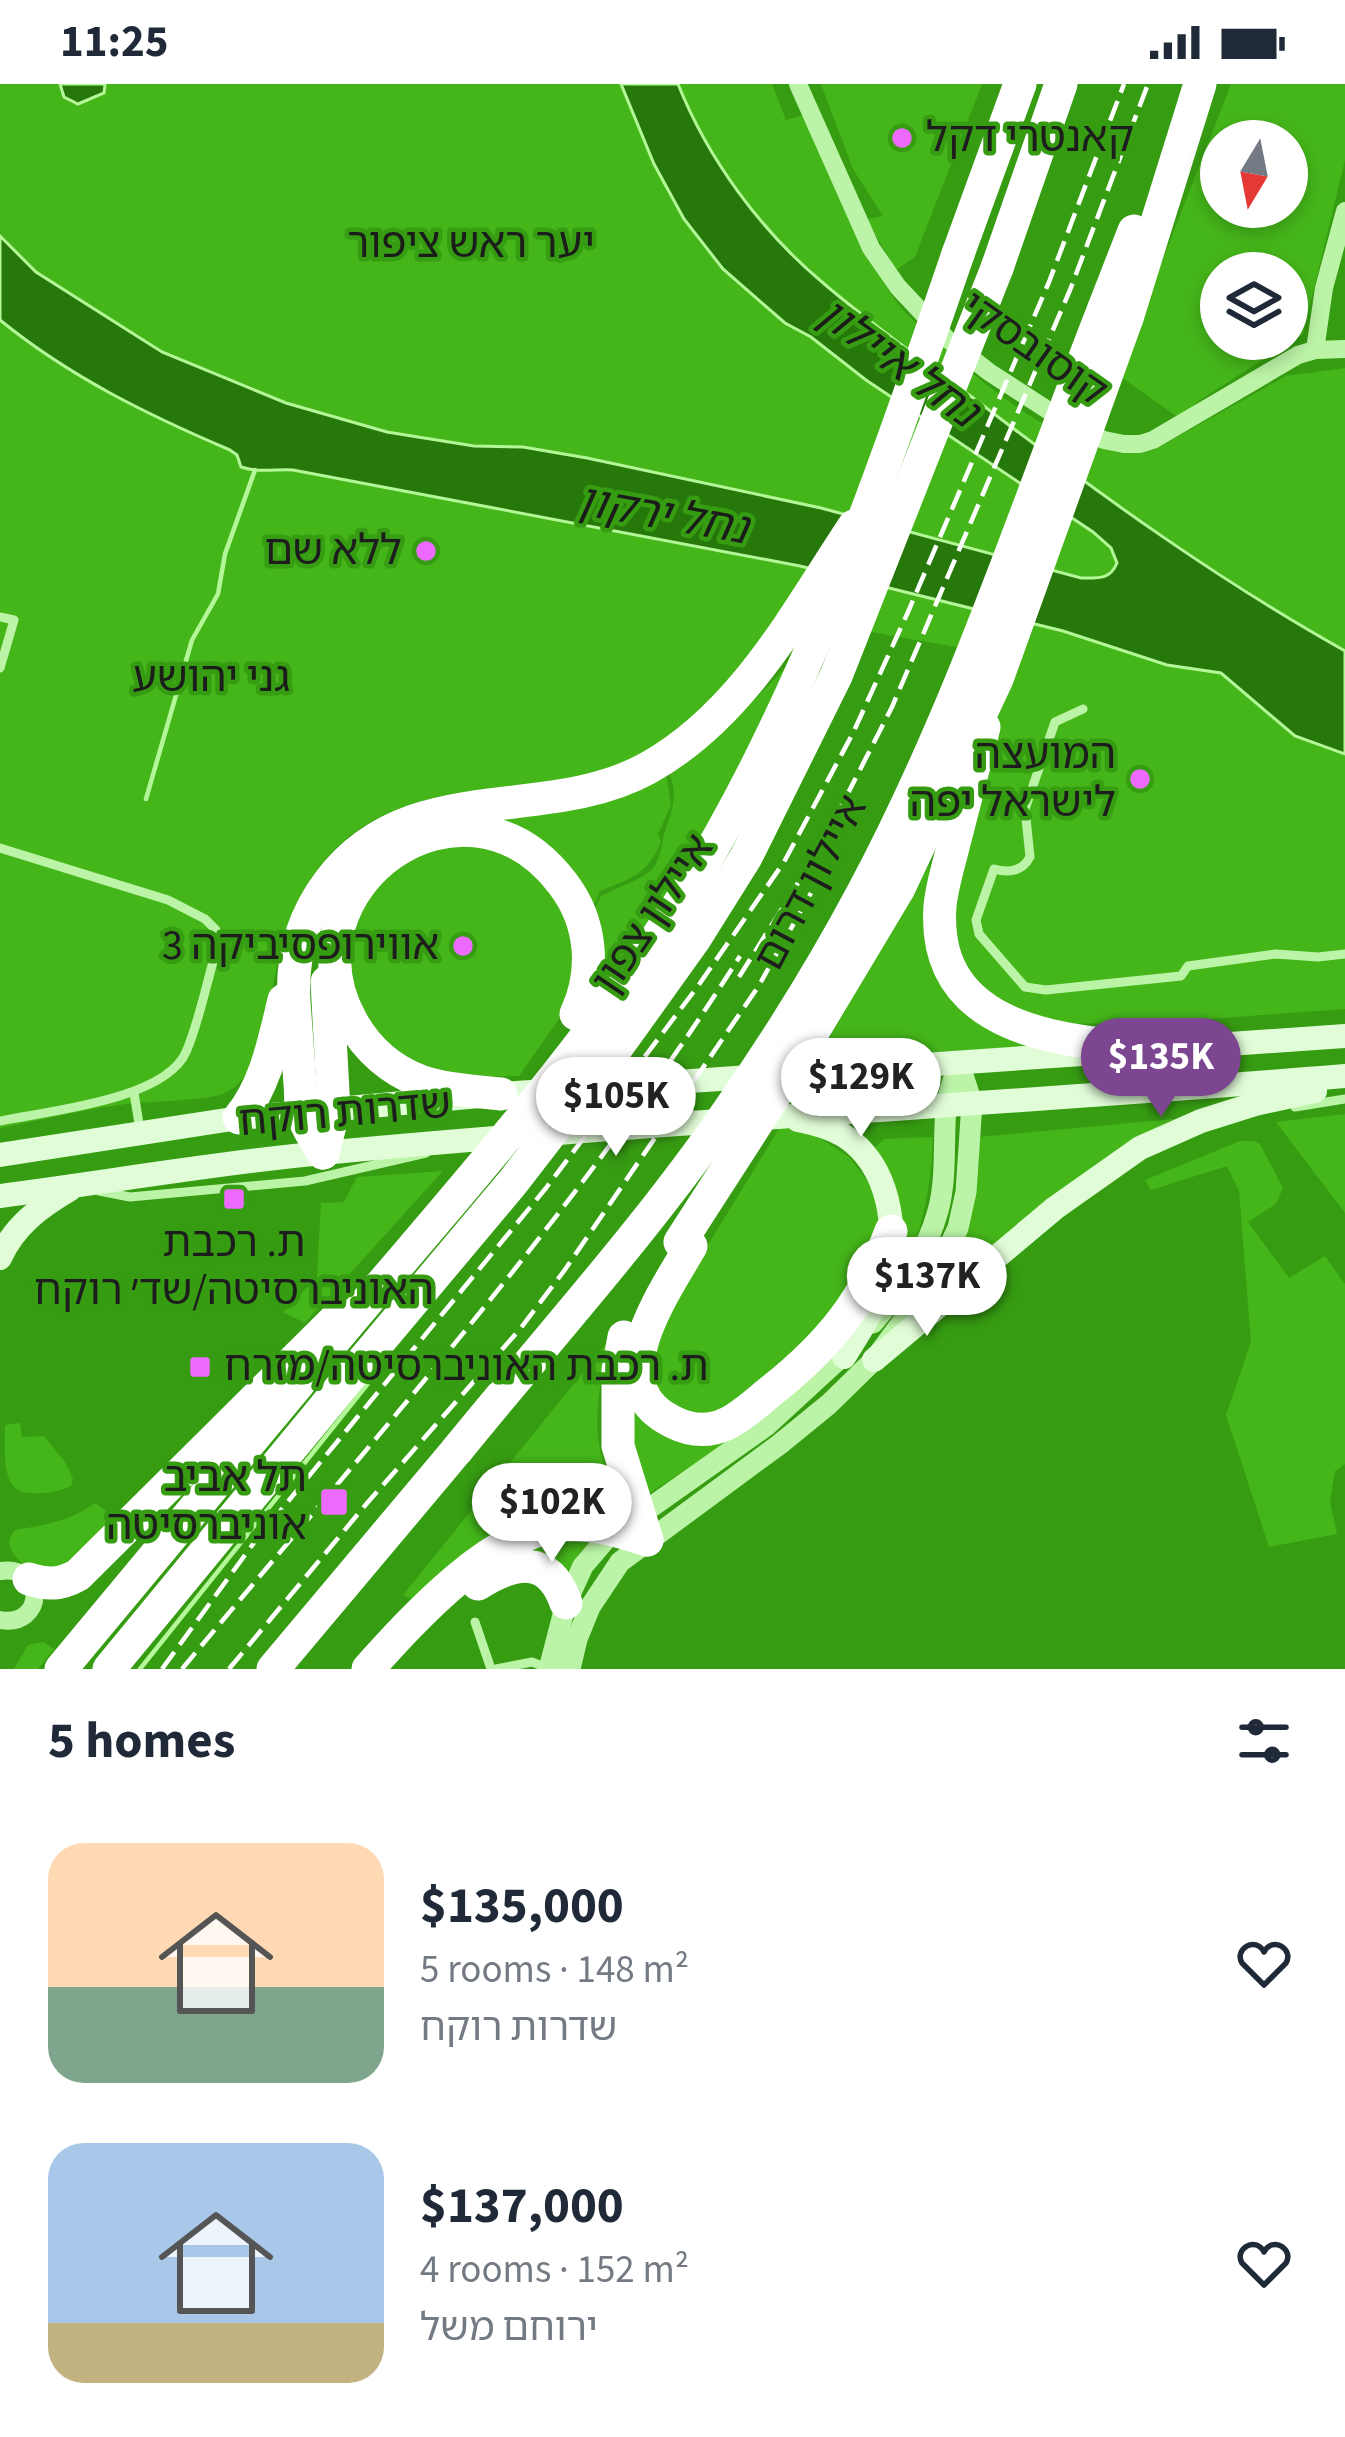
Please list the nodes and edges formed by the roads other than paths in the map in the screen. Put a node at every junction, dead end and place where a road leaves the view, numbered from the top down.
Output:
1 (798, 84) edge
2 (1020, 84) edge
3 (1061, 84) edge
4 (1190, 84) edge
5 (1200, 84) edge
6 (1345, 211) edge
7 (1115, 313) junction
8 (1345, 349) edge
9 (1315, 350) junction
10 (874, 494) junction
11 (0, 617) edge
12 (0, 668) edge
13 (997, 679) junction
14 (1083, 709) dead end
15 (0, 848) edge
16 (370, 871) junction
17 (298, 946) junction
18 (1345, 954) edge
19 (1345, 1036) edge
20 (1156, 1049) junction
21 (959, 1063) junction
22 (1345, 1080) edge
23 (134, 1094) junction
24 (501, 1094) junction
25 (1345, 1100) edge
26 (776, 1101) junction
27 (959, 1104) junction
28 (318, 1111) junction
29 (239, 1118) junction
30 (0, 1121) edge
31 (141, 1133) junction
32 (456, 1142) junction
33 (323, 1153) junction
34 (0, 1155) edge
35 (76, 1186) junction
36 (1084, 1186) junction
37 (0, 1196) edge
38 (432, 1224) junction
39 (891, 1231) junction
40 (685, 1244) junction
41 (0, 1258) edge
42 (321, 1345) junction
43 (844, 1357) junction
44 (874, 1360) junction
45 (634, 1528) junction
46 (10, 1568) edge
47 (566, 1603) junction
48 (0, 1620) edge
49 (475, 1622) dead end
50 (378, 1658) edge
51 (62, 1669) edge
52 (109, 1669) edge
53 (273, 1669) edge
54 (493, 1669) edge
55 (549, 1669) edge
56 (571, 1669) edge

1 - 9 street, קוסובסקי
2 - 10 highway, bridge
3 - 52 highway, איילון צפון, bridge
4 - 7 highway, איילון דרום
5 - 7 highway
6 - 9 street
7 - 13 highway, bridge
7 - 53 highway, איילון דרום, bridge
8 - 9 street, קוסובסקי
10 - 17 highway, bridge
10 - 38 highway, bridge
11 - 12 lane
13 - 20 highway, bridge
13 - 26 highway, bridge
14 - 18 lane
15 - 23 lane
16 - 24 highway
16 - 28 highway
16 - 38 highway, bridge
17 - 28 highway
17 - 29 highway
19 - 20 main road, שדרות רוקח
20 - 21 main road, שדרות רוקח
21 - 24 main road, שדרות רוקח
21 - 27 street
22 - 27 main road, שדרות רוקח
22 - 36 main road
23 - 30 lane
23 - 31 lane
24 - 28 main road, שדרות רוקח
25 - 36 lane
26 - 27 main road, שדרות רוקח
26 - 32 main road, שדרות רוקח
26 - 39 main road
26 - 40 highway, bridge
27 - 43 street
27 - 44 street
28 - 29 main road, שדרות רוקח
28 - 33 highway
29 - 31 main road, שדרות רוקח
31 - 34 main road, שדרות רוקח
32 - 33 main road, שדרות רוקח
32 - 35 lane
33 - 35 main road, שדרות רוקח
35 - 37 main road, שדרות רוקח
35 - 41 main road
36 - 44 main road
38 - 42 highway, bridge
39 - 40 highway
39 - 43 main road
40 - 45 highway
42 - 46 highway
42 - 51 highway
43 - 45 street
44 - 45 street
45 - 47 street
45 - 50 highway
45 - 56 street
46 - 48 street
47 - 50 highway
47 - 55 street
49 - 54 lane
54 - 55 lane

